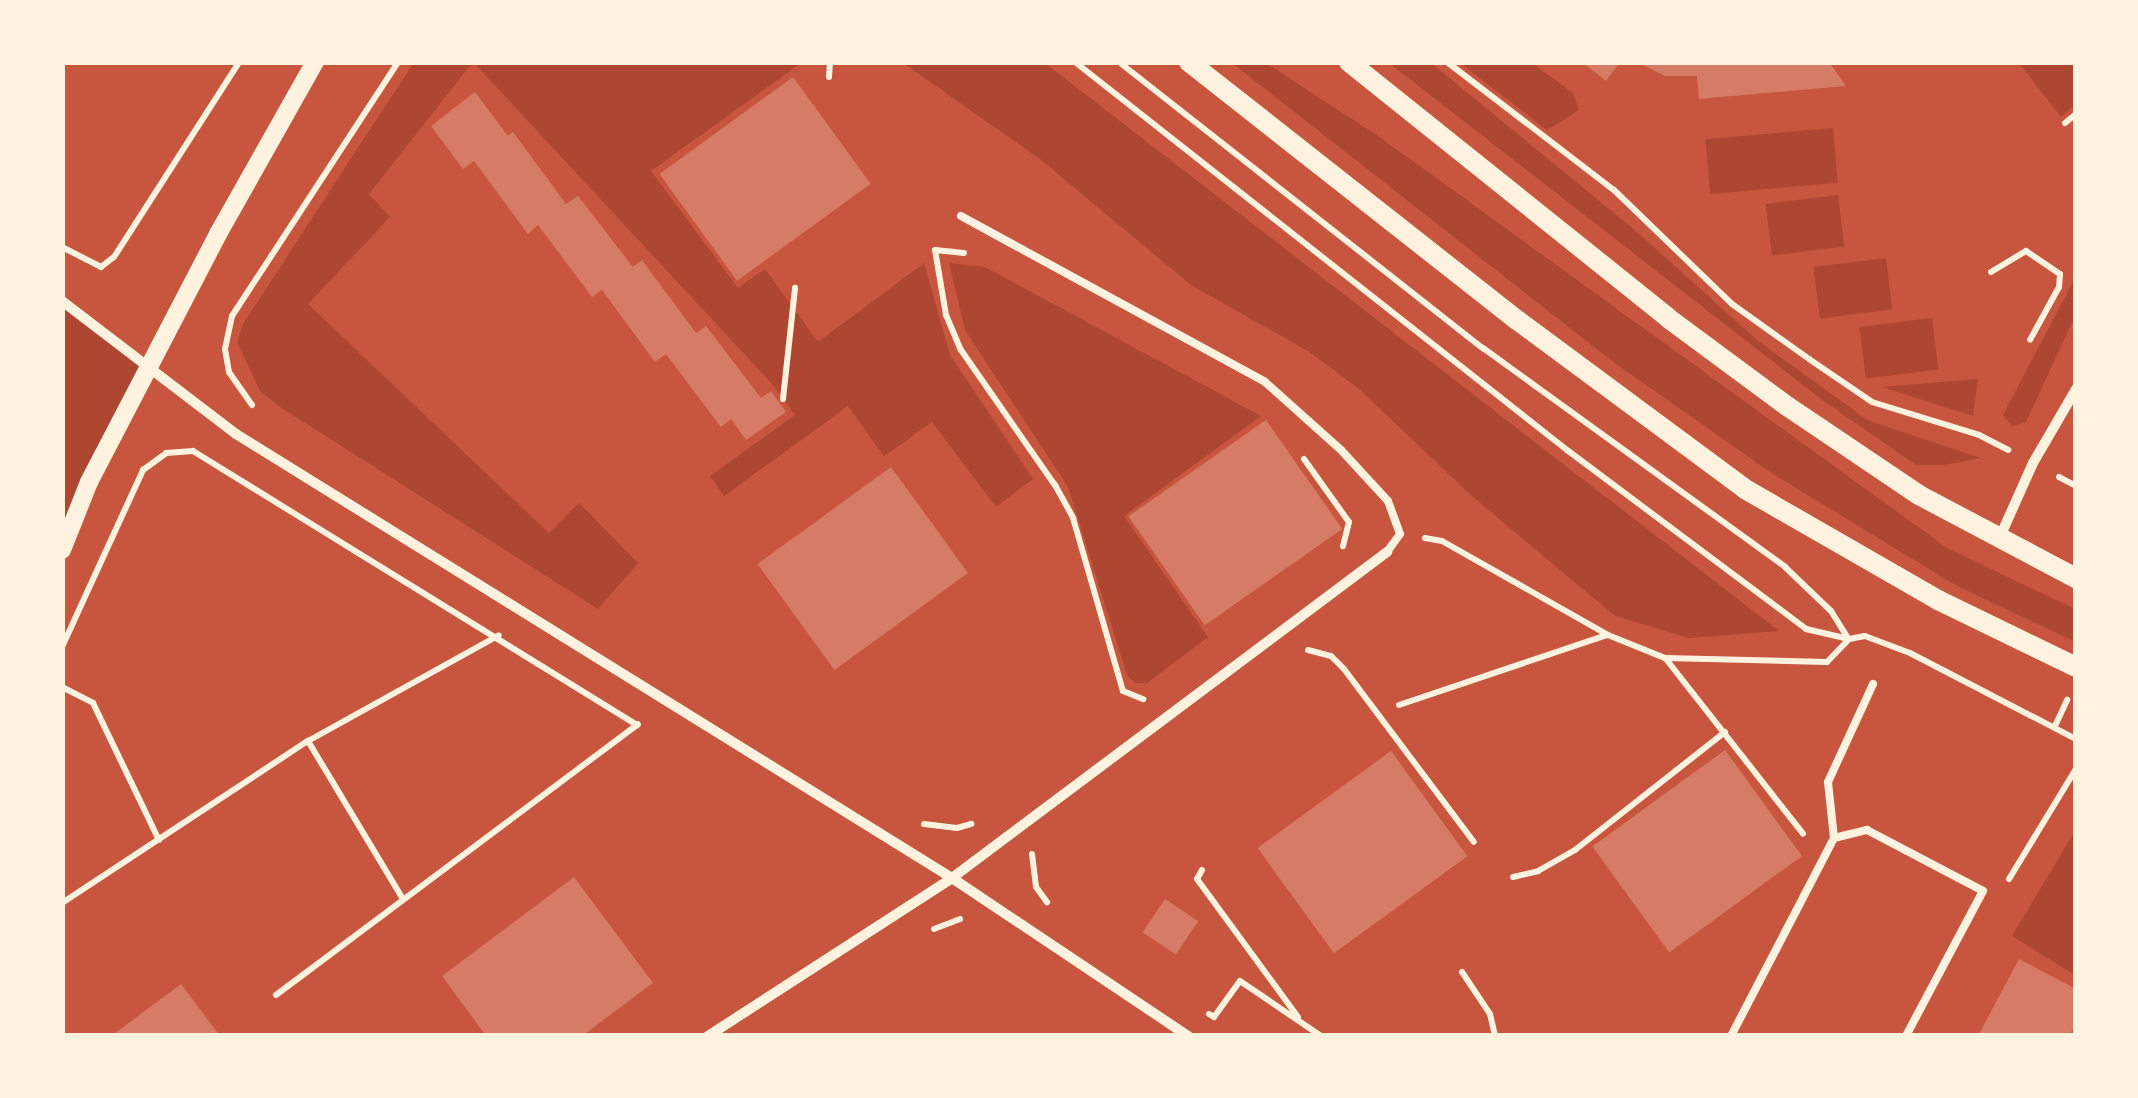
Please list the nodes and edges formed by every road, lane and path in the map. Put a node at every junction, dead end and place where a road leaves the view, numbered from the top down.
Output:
1 (238, 62) edge
2 (315, 62) edge
3 (398, 62) edge
4 (830, 62) edge
5 (1075, 62) edge
6 (1119, 62) edge
7 (1189, 62) edge
8 (1349, 62) edge
9 (1447, 62) edge
10 (829, 78) dead end
11 (2076, 114) edge
12 (2065, 123) dead end
13 (961, 216) dead end
14 (62, 246) edge
15 (972, 255) dead end
16 (1991, 272) dead end
17 (796, 288) dead end
18 (62, 301) edge
19 (2030, 340) dead end
20 (149, 369) junction
21 (2076, 389) edge
22 (783, 399) dead end
23 (254, 407) dead end
24 (1298, 450) dead end
25 (2034, 463) junction
26 (2076, 486) edge
27 (1400, 534) junction
28 (1998, 540) junction
29 (62, 550) edge
30 (1387, 552) joint
31 (1338, 559) dead end
32 (2076, 578) edge
33 (531, 618) junction
34 (1608, 635) junction
35 (497, 636) junction
36 (1849, 639) junction
37 (62, 647) edge
38 (1296, 651) dead end
39 (1665, 658) junction
40 (2076, 667) edge
41 (1873, 684) dead end
42 (62, 686) edge
43 (667, 702) junction
44 (1399, 705) dead end
45 (1137, 710) dead end
46 (637, 724) junction
47 (1725, 732) junction
48 (2076, 738) edge
49 (308, 742) junction
50 (2076, 769) edge
51 (985, 820) dead end
52 (920, 824) dead end
53 (1834, 838) junction
54 (1039, 839) dead end
55 (159, 840) junction
56 (1474, 842) dead end
57 (1822, 860) junction
58 (1202, 870) dead end
59 (952, 878) junction
60 (1514, 878) dead end
61 (2008, 882) dead end
62 (404, 900) junction
63 (62, 903) edge
64 (1056, 913) dead end
65 (1462, 972) dead end
66 (276, 995) dead end
67 (1198, 1006) dead end
68 (1302, 1022) junction
69 (708, 1036) edge
70 (1188, 1036) edge
71 (1322, 1036) edge
72 (1495, 1036) edge
73 (1731, 1036) edge
74 (1906, 1036) edge

1 - 14 path
2 - 20 street
3 - 23 path
4 - 10 path
5 - 36 path
6 - 36 path
7 - 40 main road
8 - 28 main road
9 - 25 path
11 - 12 path
13 - 27 lane
15 - 45 path
16 - 19 path
17 - 22 path
18 - 20 street
20 - 29 street
20 - 33 street
21 - 25 street
24 - 31 path
25 - 26 path
25 - 28 street
27 - 30 lane
27 - 34 path
28 - 32 main road
30 - 59 street
33 - 35 path
33 - 43 street
34 - 39 path
34 - 44 path
35 - 37 path
35 - 46 path
35 - 49 path
36 - 39 path
36 - 48 path
38 - 56 path
39 - 47 path
41 - 53 lane
42 - 55 path
43 - 46 path
43 - 59 street
46 - 62 path
47 - 57 path
47 - 60 path
49 - 55 path
49 - 62 path
50 - 61 path
51 - 52 path
53 - 57 lane
53 - 74 lane
54 - 64 path
55 - 63 path
57 - 73 lane
58 - 68 path
59 - 69 street
59 - 70 street
62 - 66 path
65 - 72 path
67 - 68 path
68 - 71 path

